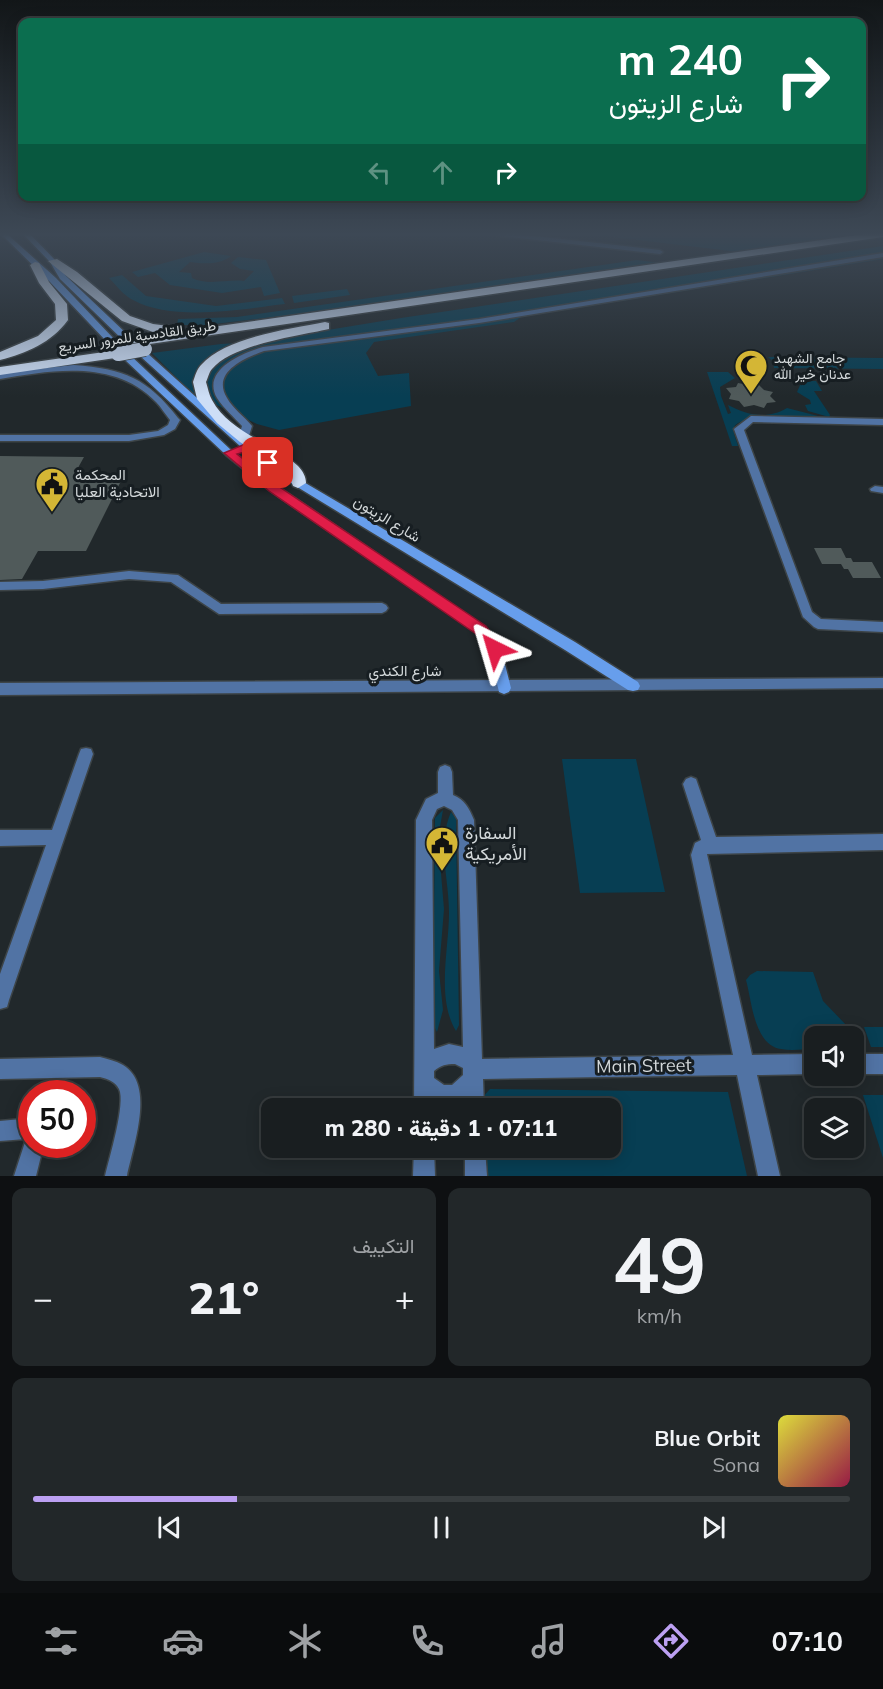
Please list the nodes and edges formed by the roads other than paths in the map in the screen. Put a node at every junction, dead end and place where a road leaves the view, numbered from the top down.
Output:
1 (48, 288) edge
2 (60, 288) edge
3 (75, 288) edge
4 (89, 288) edge
5 (509, 288) edge
6 (581, 288) edge
7 (682, 288) edge
8 (325, 326) junction
9 (231, 328) junction
10 (138, 346) junction
11 (117, 350) junction
12 (0, 356) edge
13 (0, 361) edge
14 (0, 371) edge
15 (0, 376) edge
16 (883, 422) edge
17 (0, 438) edge
18 (248, 442) junction
19 (229, 453) junction
20 (298, 483) joint
21 (0, 586) edge
22 (382, 608) dead end
23 (883, 627) edge
24 (883, 683) edge
25 (633, 686) junction
26 (504, 687) junction
27 (0, 689) edge
28 (86, 753) dead end
29 (446, 772) dead end
30 (691, 784) dead end
31 (446, 799) junction
32 (57, 837) junction
33 (0, 838) edge
34 (883, 842) edge
35 (711, 845) junction
36 (0, 1000) edge
37 (804, 1064) edge
38 (864, 1064) edge
39 (883, 1064) edge
40 (744, 1065) junction
41 (0, 1069) edge
42 (473, 1070) junction
43 (424, 1074) junction
44 (424, 1098) edge
45 (474, 1098) edge
46 (18, 1129) edge
47 (0, 1131) edge
48 (30, 1158) edge
49 (424, 1158) edge
50 (475, 1158) edge
51 (25, 1176) edge
52 (116, 1176) edge
53 (424, 1176) edge
54 (476, 1176) edge
55 (769, 1176) edge

1 - 12 highway
2 - 11 main road
3 - 10 main road
4 - 9 highway
5 - 9 highway, طريق القادسية للمرور السريع
6 - 8 highway, طريق القادسية للمرور السريع
7 - 18 street
8 - 10 highway, طريق القادسية للمرور السريع
8 - 18 highway
9 - 10 highway, طريق القادسية للمرور السريع
10 - 11 highway, طريق القادسية للمرور السريع, bridge
10 - 18 main road
11 - 13 highway, طريق القادسية للمرور السريع
11 - 14 highway, طريق القادسية للمرور السريع
11 - 19 main road
15 - 17 street
16 - 23 street
18 - 19 main road
18 - 20 highway
19 - 26 main road
20 - 25 main road, شارع الزيتون
21 - 22 street
24 - 25 street, شارع الكندي
25 - 26 street, شارع الكندي
26 - 27 street, شارع الكندي
28 - 32 street
29 - 31 street
30 - 35 street
31 - 42 street
31 - 43 street
32 - 33 street
32 - 36 street
34 - 35 street
35 - 40 street
37 - 40 street, Main Street
38 - 39 street
40 - 42 street, Main Street
40 - 55 street
41 - 52 street
42 - 43 street
42 - 43 street
42 - 45 street
43 - 44 street
46 - 47 street
48 - 51 street
49 - 53 street
50 - 54 street

